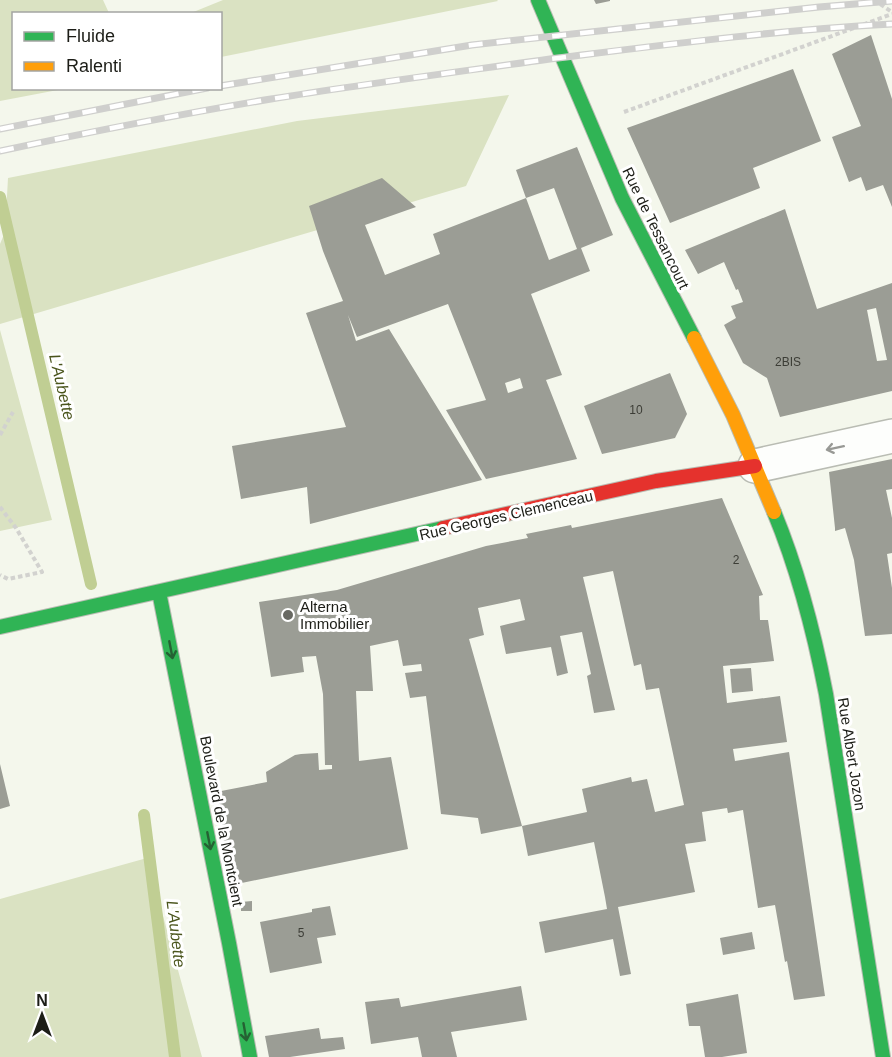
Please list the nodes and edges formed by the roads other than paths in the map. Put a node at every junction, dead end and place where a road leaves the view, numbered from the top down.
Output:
1 (538, 0) edge
2 (892, 436) edge
3 (754, 466) junction
4 (159, 592) junction
5 (0, 627) edge
6 (250, 1057) edge
7 (883, 1057) edge

1 - 3 main road, Rue de Tessancourt
2 -> 3 street, Rue Georges Clemenceau
3 - 4 main road, Rue Georges Clemenceau
3 - 7 main road, Rue Albert Jozon
4 - 5 main road, Rue Georges Clemenceau
4 -> 6 main road, Boulevard de la Montcient

